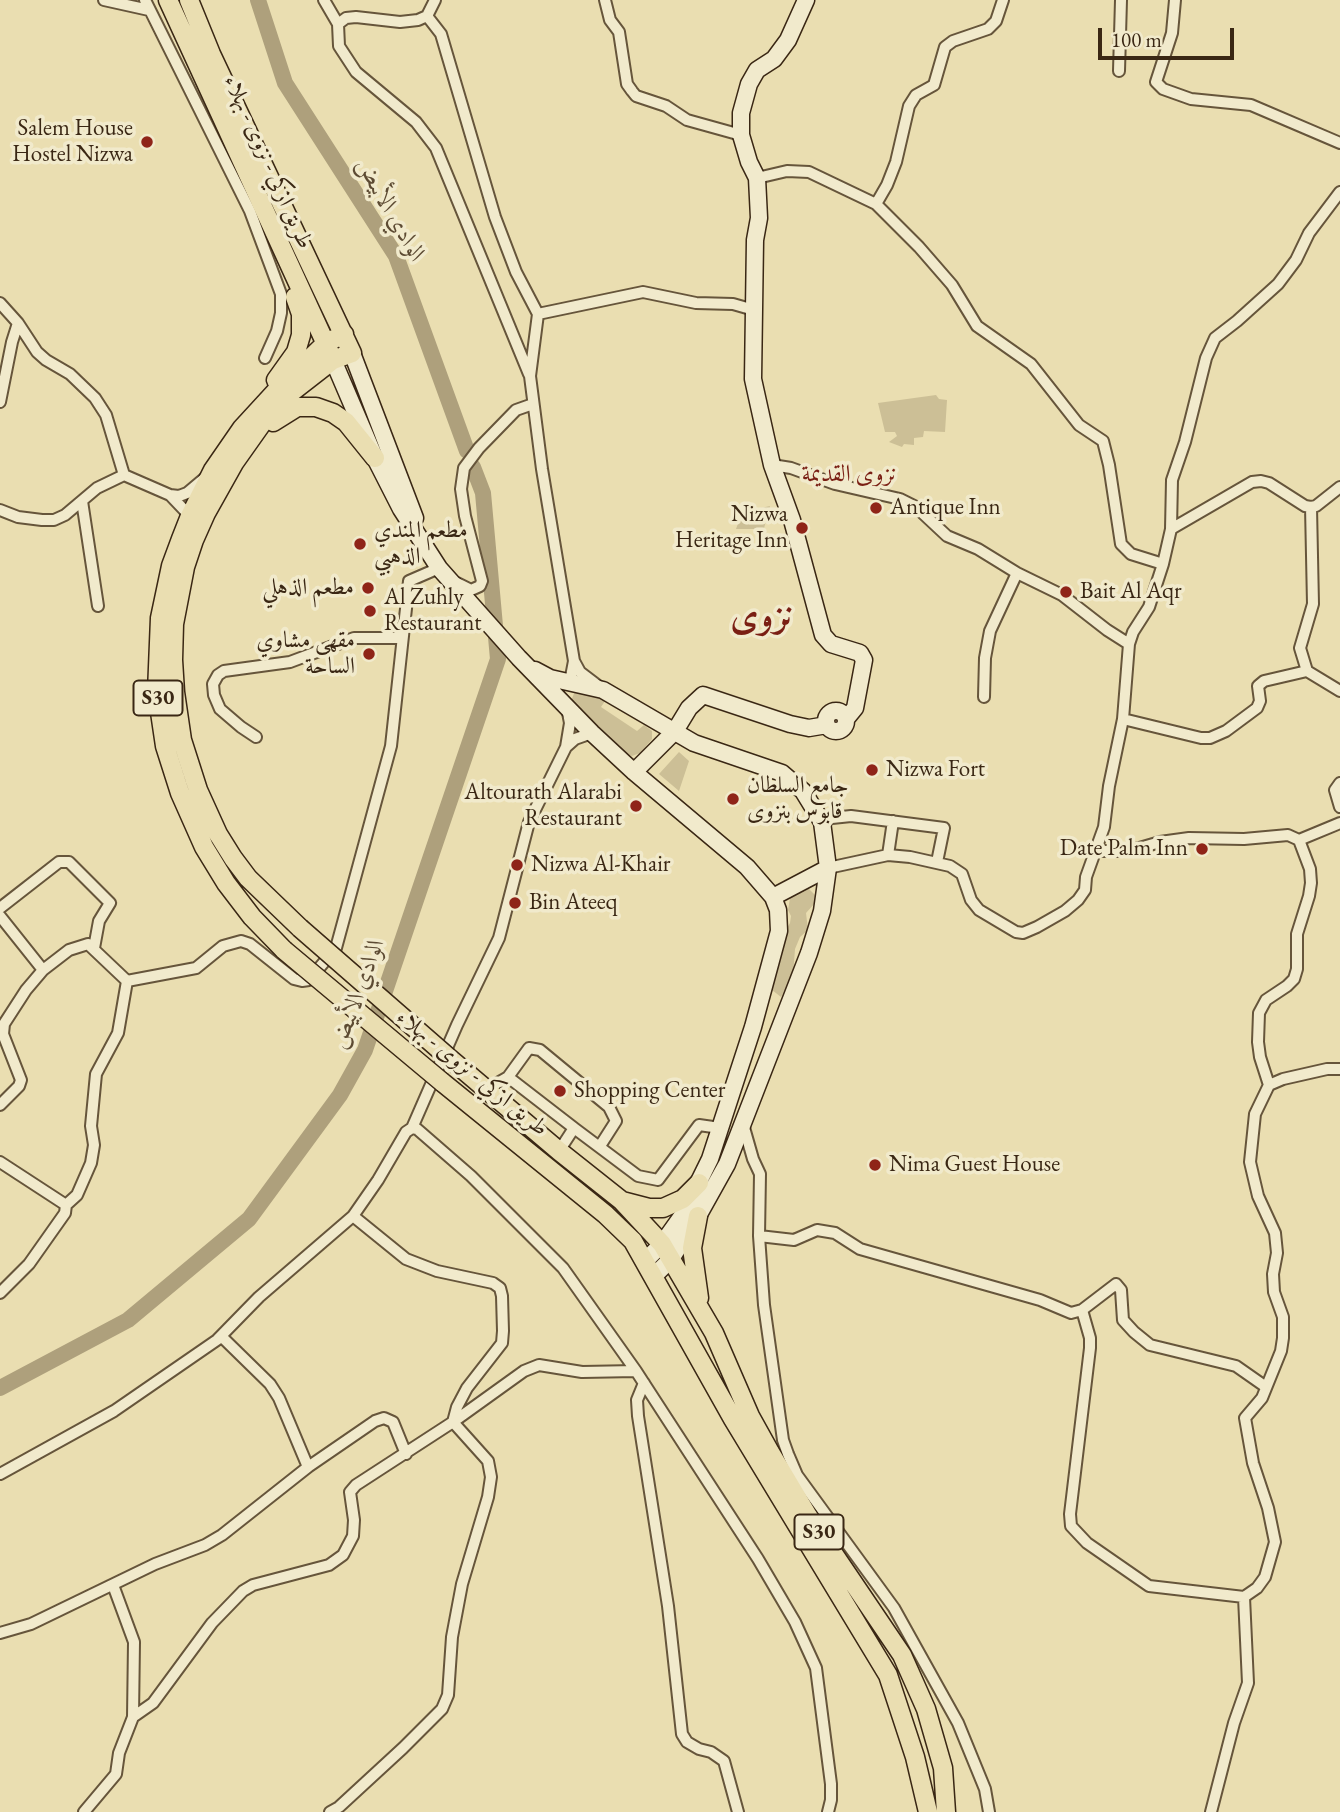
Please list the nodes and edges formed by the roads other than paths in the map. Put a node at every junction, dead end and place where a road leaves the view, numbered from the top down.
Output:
1 (104, 0) edge
2 (168, 0) edge
3 (189, 0) edge
4 (324, 0) edge
5 (435, 0) edge
6 (605, 0) edge
7 (806, 0) edge
8 (1003, 0) edge
9 (1121, 0) edge
10 (1175, 0) edge
11 (147, 5) edge
12 (427, 16) junction
13 (338, 24) junction
14 (1119, 71) dead end
15 (741, 135) junction
16 (1340, 143) edge
17 (757, 178) junction
18 (1340, 192) edge
19 (876, 204) junction
20 (280, 248) junction
21 (0, 303) edge
22 (754, 310) junction
23 (538, 314) junction
24 (18, 323) junction
25 (344, 334) junction
26 (329, 352) junction
27 (352, 353) junction
28 (265, 358) dead end
29 (530, 376) junction
30 (0, 402) edge
31 (533, 404) junction
32 (242, 428) junction
33 (375, 458) junction
34 (234, 463) junction
35 (772, 465) junction
36 (214, 470) junction
37 (124, 475) junction
38 (1340, 487) edge
39 (170, 495) junction
40 (82, 501) junction
41 (1311, 507) junction
42 (0, 510) edge
43 (190, 516) junction
44 (1171, 529) junction
45 (427, 550) junction
46 (1163, 564) junction
47 (439, 568) junction
48 (1017, 573) junction
49 (98, 606) dead end
50 (402, 638) junction
51 (1129, 644) junction
52 (519, 658) junction
53 (574, 660) junction
54 (1307, 671) junction
55 (570, 682) junction
56 (603, 690) junction
57 (1340, 691) edge
58 (984, 697) dead end
59 (566, 708) junction
60 (1123, 719) junction
61 (675, 732) junction
62 (592, 733) junction
63 (256, 737) dead end
64 (566, 747) junction
65 (634, 772) junction
66 (1340, 783) edge
67 (1340, 807) edge
68 (893, 821) junction
69 (822, 822) junction
70 (1340, 823) edge
71 (1299, 841) junction
72 (1094, 851) junction
73 (888, 855) junction
74 (937, 862) junction
75 (828, 868) junction
76 (773, 897) junction
77 (0, 908) edge
78 (0, 916) edge
79 (94, 948) junction
80 (43, 970) junction
81 (127, 981) junction
82 (1340, 1069) edge
83 (508, 1077) junction
84 (1269, 1085) junction
85 (487, 1089) junction
86 (0, 1105) edge
87 (743, 1124) junction
88 (412, 1128) junction
89 (574, 1128) junction
90 (720, 1128) junction
91 (600, 1146) junction
92 (559, 1151) junction
93 (753, 1160) junction
94 (0, 1162) edge
95 (727, 1164) junction
96 (699, 1183) junction
97 (622, 1201) junction
98 (66, 1205) junction
99 (352, 1216) junction
100 (698, 1216) junction
101 (759, 1236) junction
102 (666, 1251) junction
103 (649, 1269) junction
104 (0, 1293) edge
105 (1082, 1310) junction
106 (702, 1311) junction
107 (222, 1336) junction
108 (636, 1371) junction
109 (644, 1383) junction
110 (1266, 1387) junction
111 (453, 1422) junction
112 (405, 1454) junction
113 (308, 1467) junction
114 (0, 1474) edge
115 (113, 1585) junction
116 (1244, 1597) junction
117 (0, 1633) edge
118 (133, 1717) junction
119 (946, 1810) edge
120 (84, 1812) edge
121 (330, 1812) edge
122 (738, 1812) edge
123 (828, 1812) edge
124 (928, 1812) edge
125 (989, 1812) edge
126 (1211, 1812) edge

1 - 11 street
2 - 20 main road, طريق ازكي - نزوى - بهلاء
3 - 25 main road, طريق ازكي - نزوى - بهلاء
4 - 13 street
5 - 12 street
6 - 15 street
7 - 15 street
8 - 19 street
9 - 14 street
10 - 16 street
11 - 28 street
12 - 13 street
12 - 23 street
13 - 29 street
15 - 17 street
17 - 19 street
17 - 22 street
18 - 44 street
19 - 46 street
20 - 26 main road, طريق ازكي - نزوى - بهلاء
20 - 32 main road
21 - 24 street
22 - 23 street
22 - 35 street
23 - 29 street
24 - 30 street
24 - 37 street
25 - 26 main road, طريق ازكي - نزوى - بهلاء / S30
25 - 27 main road, طريق ازكي - نزوى - بهلاء
26 - 27 main road, طريق ازكي - نزوى - بهلاء / S30
26 - 32 main road, طريق ازكي - نزوى - بهلاء / S30
26 - 33 street
26 - 34 main road, طريق ازكي - نزوى - بهلاء / S30
27 - 45 street
29 - 31 street
31 - 47 street
31 - 53 street
32 - 36 main road, طريق ازكي - نزوى - بهلاء / S30
33 - 34 main road
33 - 45 street
34 - 85 main road, طريق ازكي - نزوى - بهلاء / S30, bridge
35 - 48 street
35 - 61 street
36 - 39 street
36 - 43 main road, طريق ازكي - نزوى - بهلاء / S30
37 - 39 street
37 - 40 street
38 - 41 street
39 - 43 street
40 - 42 street
40 - 49 street
41 - 44 street
41 - 54 street
43 - 103 main road, طريق ازكي - نزوى - بهلاء / S30, bridge
44 - 46 street
45 - 47 street
46 - 51 street
47 - 50 street
47 - 52 street
48 - 51 street
48 - 58 street
50 - 63 street
50 - 81 street
51 - 60 street
52 - 55 street
52 - 59 street
53 - 55 street
53 - 56 street
54 - 57 street
54 - 60 street
55 - 56 street
55 - 59 street
56 - 61 street
59 - 62 street
59 - 64 street
60 - 72 street
61 - 65 street
61 - 69 street
62 - 64 street
62 - 65 street
64 - 88 street
65 - 76 street
66 - 67 street
68 - 69 street
68 - 73 street
68 - 74 street
69 - 75 street
70 - 71 street
71 - 72 street
71 - 84 street
72 - 74 street
73 - 74 street
73 - 75 street
75 - 76 street
75 - 87 street
76 - 90 street
77 - 79 street
78 - 80 street
79 - 80 street
79 - 81 street
80 - 86 street
81 - 98 street
82 - 84 street
83 - 85 street
83 - 89 street
83 - 91 street
84 - 110 street
85 - 92 main road, طريق ازكي - نزوى - بهلاء / S30
87 - 93 street
87 - 95 street
88 - 99 street
88 - 108 street
89 - 91 street
89 - 92 street
90 - 91 street
90 - 96 street
92 - 97 main road, طريق ازكي - نزوى - بهلاء / S30
93 - 95 street
93 - 101 street
94 - 98 street
95 - 100 street
96 - 97 main road
96 - 102 street
97 - 102 main road, طريق ازكي - نزوى - بهلاء / S30
98 - 104 street
99 - 107 street
99 - 111 street
100 - 102 street
100 - 106 main road
101 - 105 street
101 - 125 street
102 - 103 street
102 - 106 main road, طريق ازكي - نزوى - بهلاء / S30
103 - 124 main road, طريق ازكي - نزوى - بهلاء / S30
105 - 110 street
105 - 116 street
106 - 119 main road, طريق ازكي - نزوى - بهلاء / S30
107 - 113 street
107 - 114 street
108 - 109 street
108 - 111 street
109 - 122 street
109 - 123 street
110 - 116 street
111 - 112 street
111 - 121 street
112 - 113 street
112 - 118 street
113 - 115 street
115 - 117 street
115 - 118 street
116 - 126 street
118 - 120 street

